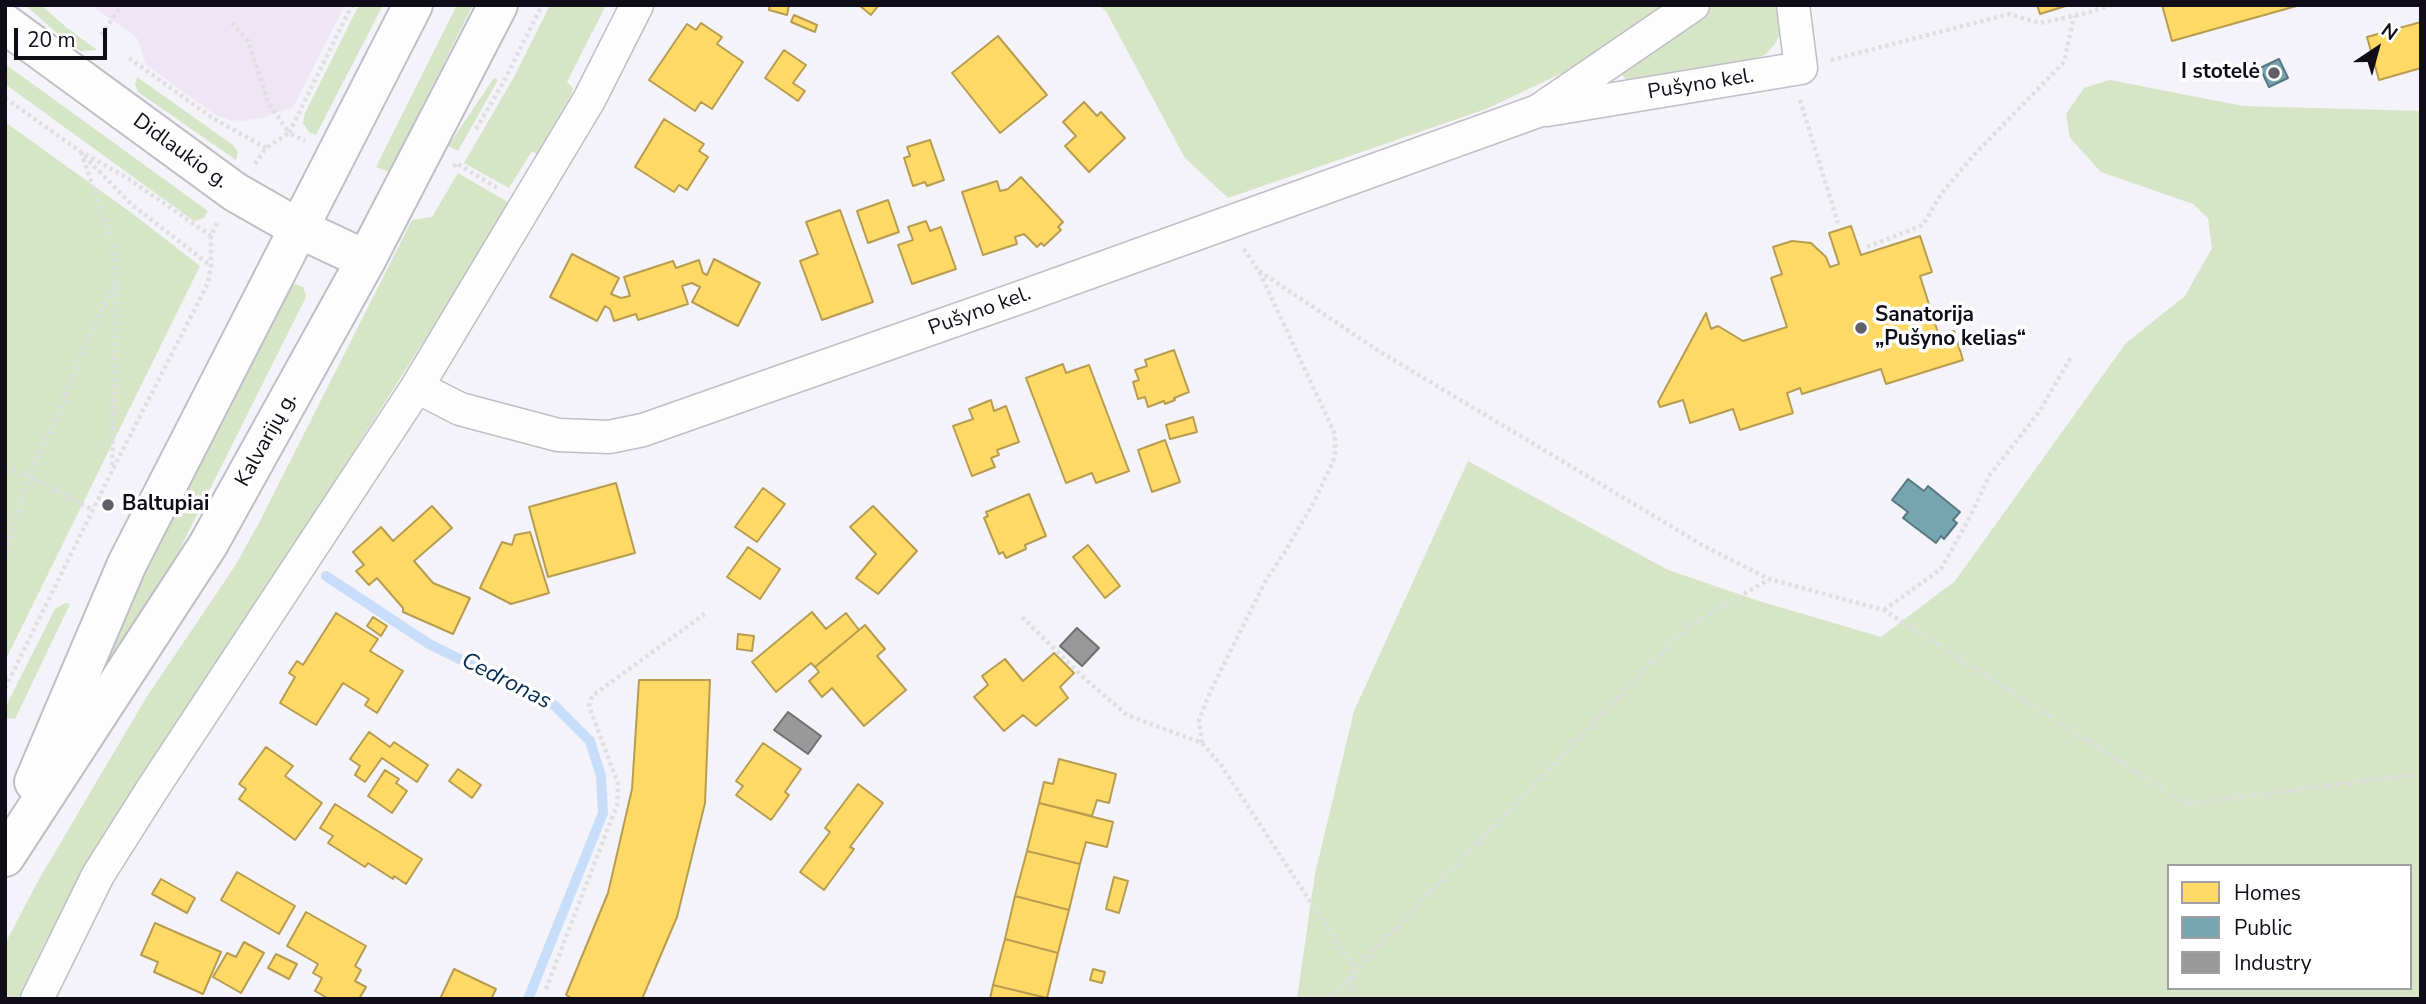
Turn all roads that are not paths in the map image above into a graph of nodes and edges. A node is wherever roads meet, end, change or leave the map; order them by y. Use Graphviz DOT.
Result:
graph roads {
  1 [pos="413,5"];
  2 [pos="498,5"];
  3 [pos="637,5"];
  4 [pos="1693,5"];
  5 [pos="1793,5"];
  6 [pos="5,24"];
  7 [pos="1538,111"];
  8 [pos="298,228"];
  9 [pos="366,260"];
  10 [pos="417,387"];
  11 [pos="5,848"];
  12 [pos="5,857"];
  13 [pos="37,999"];
  1 -- 8 [label="main road"];
  2 -- 9 [label="main road, Kalvarijų g."];
  3 -- 10 [label="street"];
  4 -- 7 [label="street, Pušyno kel."];
  5 -- 7 [label="street, Pušyno kel."];
  6 -- 8 [label="main road, Didlaukio g."];
  7 -- 10 [label="street, Pušyno kel."];
  8 -- 9 [label="main road, Didlaukio g."];
  8 -- 11 [label="main road"];
  9 -- 12 [label="main road, Kalvarijų g."];
  10 -- 13 [label="street"];
}
